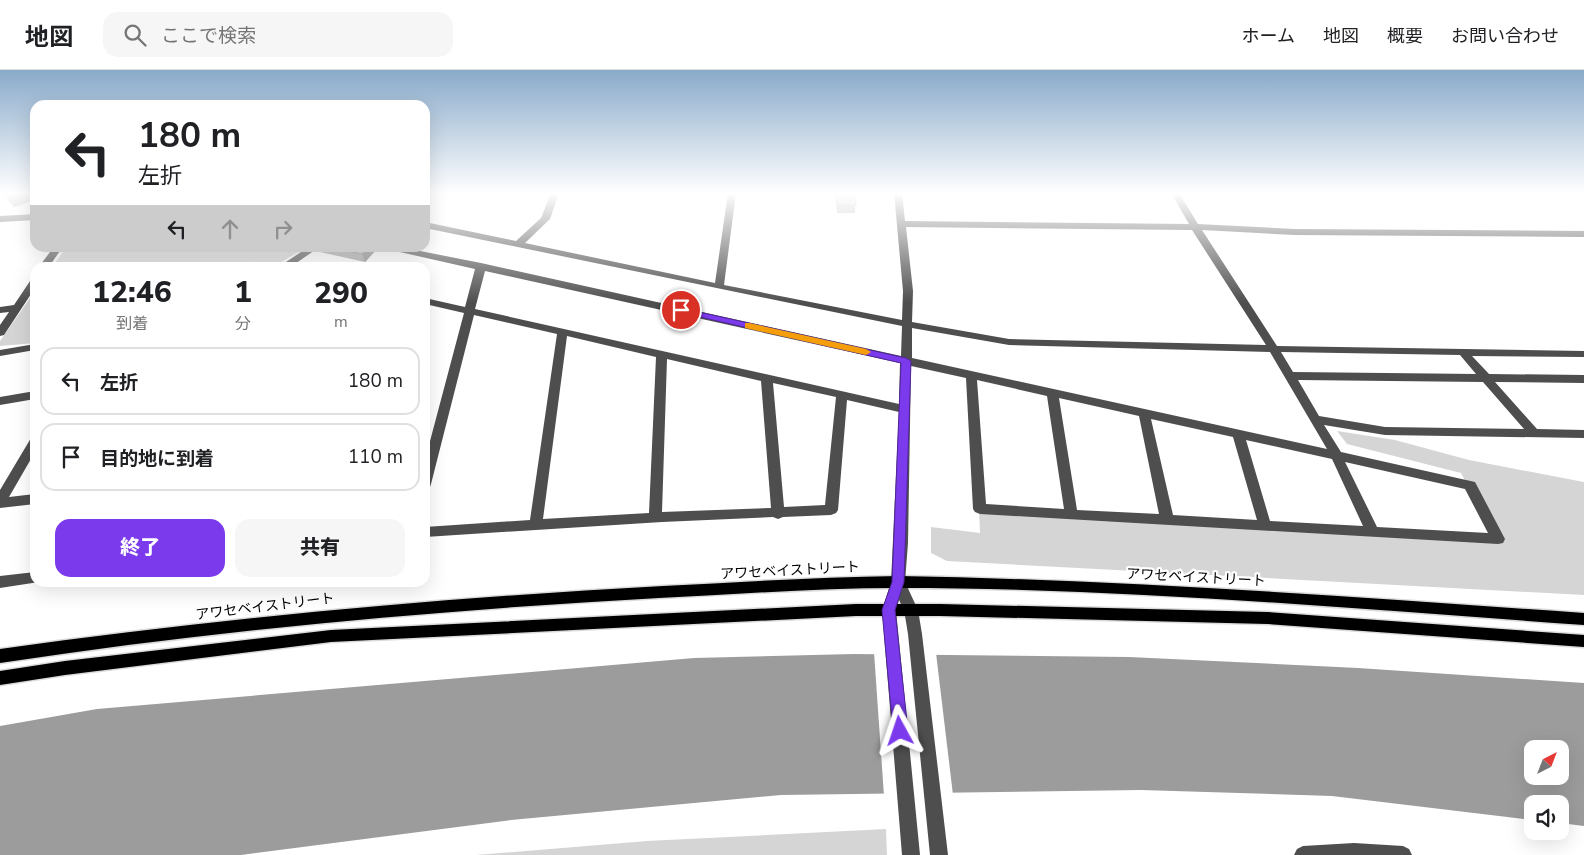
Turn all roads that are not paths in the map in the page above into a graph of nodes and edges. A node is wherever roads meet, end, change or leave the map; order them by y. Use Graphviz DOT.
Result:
graph roads {
  1 [pos="448,230"];
  2 [pos="534,230"];
  3 [pos="727,230"];
  4 [pos="903,230"];
  5 [pos="1196,230"];
  6 [pos="1236,230"];
  7 [pos="1584,234"];
  8 [pos="518,244"];
  9 [pos="307,252"];
  10 [pos="414,252"];
  11 [pos="291,262"];
  12 [pos="482,266"];
  13 [pos="719,287"];
  14 [pos="30,288"];
  15 [pos="430,302"];
  16 [pos="18,307"];
  17 [pos="0,310"];
  18 [pos="470,311"];
  19 [pos="908,323"];
  20 [pos="562,332"];
  21 [pos="0,334"];
  22 [pos="30,348"];
  23 [pos="1274,349"];
  24 [pos="1463,352"];
  25 [pos="0,353"];
  26 [pos="1584,354"];
  27 [pos="662,355"];
  28 [pos="906,361"];
  29 [pos="971,375"];
  30 [pos="1290,376"];
  31 [pos="1486,378"];
  32 [pos="767,379"];
  33 [pos="1584,379"];
  34 [pos="1052,393"];
  35 [pos="30,396"];
  36 [pos="842,396"];
  37 [pos="0,401"];
  38 [pos="904,409"];
  39 [pos="1144,413"];
  40 [pos="1315,419"];
  41 [pos="1534,433"];
  42 [pos="1238,434"];
  43 [pos="1584,434"];
  44 [pos="30,450"];
  45 [pos="1336,455"];
  46 [pos="430,465"];
  47 [pos="30,499"];
  48 [pos="0,502"];
  49 [pos="778,514"];
  50 [pos="1071,514"];
  51 [pos="655,518"];
  52 [pos="1167,519"];
  53 [pos="536,525"];
  54 [pos="1265,525"];
  55 [pos="1372,531"];
  56 [pos="430,532"];
  57 [pos="30,579"];
  58 [pos="0,582"];
  59 [pos="898,582"];
  60 [pos="889,610"];
  61 [pos="911,610"];
  62 [pos="1584,619"];
  63 [pos="1584,642"];
  64 [pos="0,656"];
  65 [pos="0,678"];
  66 [pos="911,855"];
  67 [pos="939,855"];
  68 [pos="1303,855"];
  69 [pos="1403,855"];
  1 -- 8 [label="street"];
  2 -- 8 [label="street"];
  3 -- 13 [label="street"];
  4 -- 19 [label="street"];
  5 -- 23 [label="street"];
  6 -- 7 [label="street"];
  8 -- 13 [label="street"];
  9 -- 11 [label="street"];
  10 -- 12 [label="street"];
  12 -- 18 [label="street"];
  12 -- 28 [label="street"];
  13 -- 19 [label="street"];
  14 -- 16 [label="street"];
  15 -- 18 [label="street"];
  16 -- 17 [label="street"];
  16 -- 21 [label="street"];
  18 -- 20 [label="street"];
  18 -- 46 [label="street"];
  19 -- 23 [label="street"];
  19 -- 28 [label="street"];
  20 -- 27 [label="street"];
  20 -- 53 [label="street"];
  22 -- 25 [label="street"];
  23 -- 24 [label="street"];
  23 -- 30 [label="street"];
  24 -- 26 [label="street"];
  24 -- 31 [label="street"];
  27 -- 32 [label="street"];
  27 -- 51 [label="street"];
  28 -- 29 [label="street"];
  28 -- 38 [label="street"];
  29 -- 34 [label="street"];
  29 -- 50 [label="street"];
  30 -- 31 [label="street"];
  30 -- 40 [label="street"];
  31 -- 33 [label="street"];
  31 -- 41 [label="street"];
  32 -- 36 [label="street"];
  32 -- 49 [label="street"];
  34 -- 39 [label="street"];
  34 -- 50 [label="street"];
  35 -- 37 [label="street"];
  36 -- 38 [label="street"];
  36 -- 49 [label="street"];
  38 -- 59 [label="street"];
  39 -- 42 [label="street"];
  39 -- 52 [label="street"];
  40 -- 41 [label="street"];
  40 -- 45 [label="street"];
  41 -- 43 [label="street"];
  42 -- 45 [label="street"];
  42 -- 54 [label="street"];
  44 -- 48 [label="street"];
  45 -- 55 [label="street"];
  45 -- 55 [label="street"];
  47 -- 48 [label="street"];
  49 -- 51 [label="street"];
  50 -- 52 [label="street"];
  51 -- 53 [label="street"];
  52 -- 54 [label="street"];
  53 -- 56 [label="street"];
  54 -- 55 [label="street"];
  57 -- 58 [label="street"];
  59 -- 60 [label="street"];
  59 -- 61 [label="street"];
  59 -- 62 [label="main road, アワセベイストリート"];
  59 -- 64 [label="main road, アワセベイストリート"];
  60 -- 61 [label="main road"];
  60 -- 65 [label="main road"];
  60 -- 66 [label="street"];
  61 -- 63 [label="main road"];
  61 -- 67 [label="street"];
  68 -- 69 [label="street"];
}
